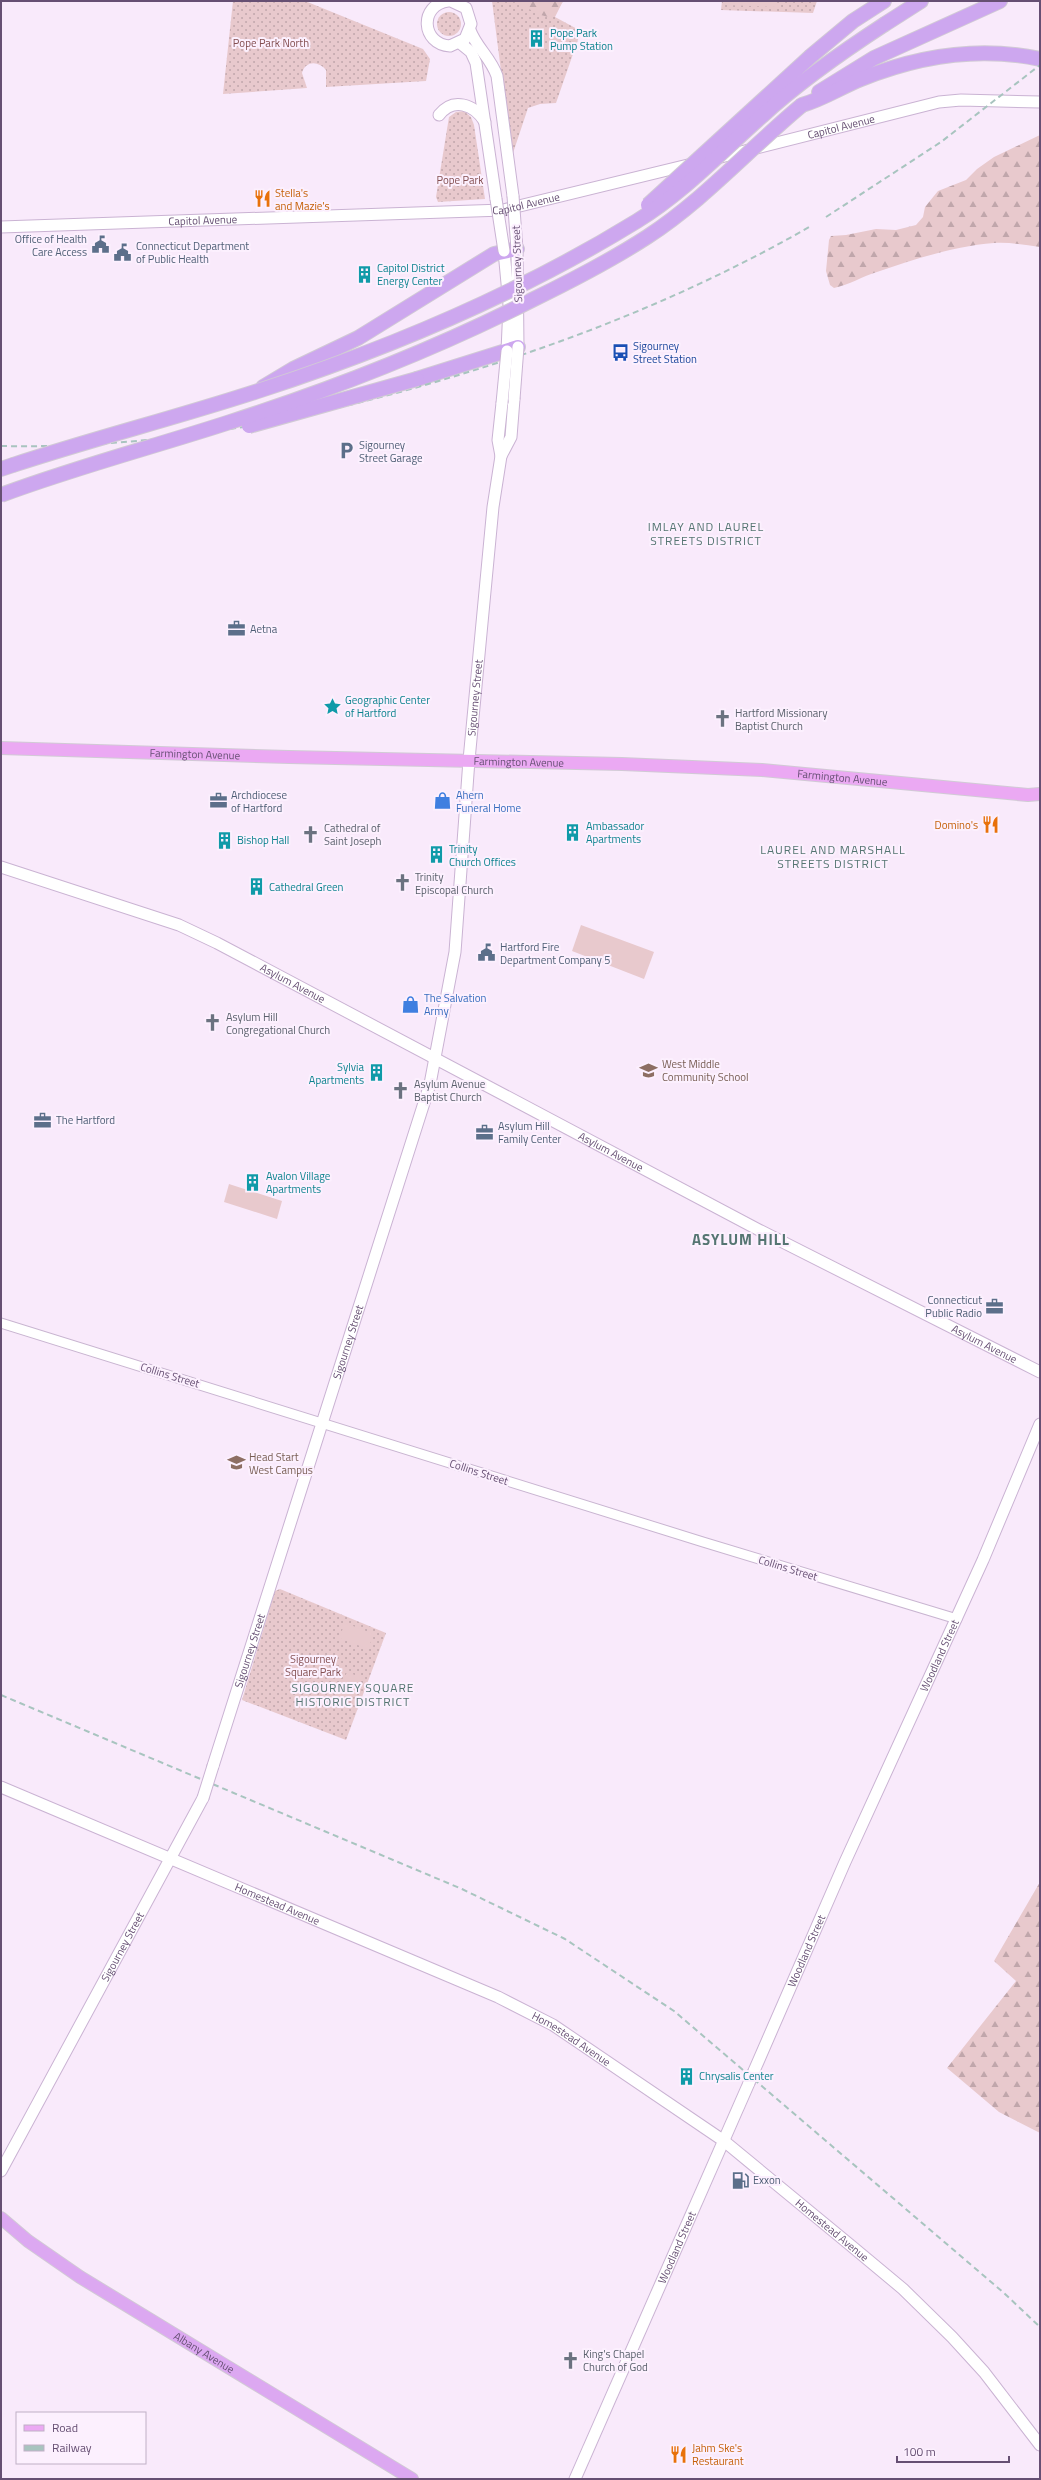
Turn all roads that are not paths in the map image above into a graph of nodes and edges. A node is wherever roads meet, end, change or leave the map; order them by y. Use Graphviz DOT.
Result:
graph roads {
  1 [pos="445,1"];
  2 [pos="884,1"];
  3 [pos="921,1"];
  4 [pos="1000,1"];
  5 [pos="464,4"];
  6 [pos="470,30"];
  7 [pos="460,43"];
  8 [pos="1040,59"];
  9 [pos="1040,102"];
  10 [pos="802,105"];
  11 [pos="439,116"];
  12 [pos="486,124"];
  13 [pos="510,176"];
  14 [pos="493,178"];
  15 [pos="629,226"];
  16 [pos="1,227"];
  17 [pos="510,250"];
  18 [pos="513,349"];
  19 [pos="260,390"];
  20 [pos="203,431"];
  21 [pos="501,456"];
  22 [pos="5,466"];
  23 [pos="1,495"];
  24 [pos="1,748"];
  25 [pos="469,760"];
  26 [pos="1038,797"];
  27 [pos="1,867"];
  28 [pos="436,1059"];
  29 [pos="1,1323"];
  30 [pos="1040,1372"];
  31 [pos="321,1422"];
  32 [pos="1040,1424"];
  33 [pos="957,1619"];
  34 [pos="1,1787"];
  35 [pos="171,1859"];
  36 [pos="724,2141"];
  37 [pos="1,2171"];
  38 [pos="1,2218"];
  39 [pos="1040,2445"];
  40 [pos="412,2479"];
  41 [pos="575,2479"];
  1 -- 5 [label="main road"];
  1 -- 7 [label="main road"];
  2 -- 15 [label="highway, bridge"];
  3 -- 15 [label="highway, bridge"];
  4 -- 10 [label="highway"];
  5 -- 6 [label="main road"];
  6 -- 7 [label="main road"];
  6 -- 13 [label="main road, Sigourney Street"];
  7 -- 12 [label="main road, Sigourney Street"];
  8 -- 10 [label="highway"];
  9 -- 16 [label="main road, Capitol Avenue"];
  10 -- 20 [label="highway, bridge"];
  11 -- 12 [label="main road"];
  12 -- 14 [label="main road, Sigourney Street"];
  13 -- 14 [label="main road"];
  13 -- 17 [label="main road, Sigourney Street, bridge"];
  14 -- 17 [label="main road, Sigourney Street, bridge"];
  15 -- 19 [label="highway, bridge"];
  17 -- 18 [label="main road, Sigourney Street, bridge"];
  17 -- 19 [label="highway, bridge"];
  18 -- 20 [label="highway, bridge"];
  18 -- 21 [label="main road, Sigourney Street, bridge"];
  18 -- 21 [label="main road, Sigourney Street, bridge"];
  19 -- 22 [label="highway, bridge"];
  20 -- 23 [label="highway, bridge"];
  21 -- 25 [label="main road, Sigourney Street"];
  24 -- 25 [label="main road, Farmington Avenue"];
  25 -- 26 [label="main road, Farmington Avenue"];
  25 -- 28 [label="main road, Sigourney Street"];
  27 -- 28 [label="main road, Asylum Avenue"];
  28 -- 30 [label="main road, Asylum Avenue"];
  28 -- 31 [label="main road, Sigourney Street"];
  29 -- 31 [label="street, Collins Street"];
  31 -- 33 [label="street, Collins Street"];
  31 -- 35 [label="main road, Sigourney Street, bridge"];
  32 -- 33 [label="main road, Woodland Street"];
  33 -- 36 [label="main road, Woodland Street, bridge"];
  34 -- 35 [label="main road, Homestead Avenue"];
  35 -- 36 [label="main road, Homestead Avenue"];
  35 -- 37 [label="main road, Sigourney Street"];
  36 -- 39 [label="main road, Homestead Avenue"];
  36 -- 41 [label="main road, Woodland Street"];
  38 -- 40 [label="highway, Albany Avenue"];
}
